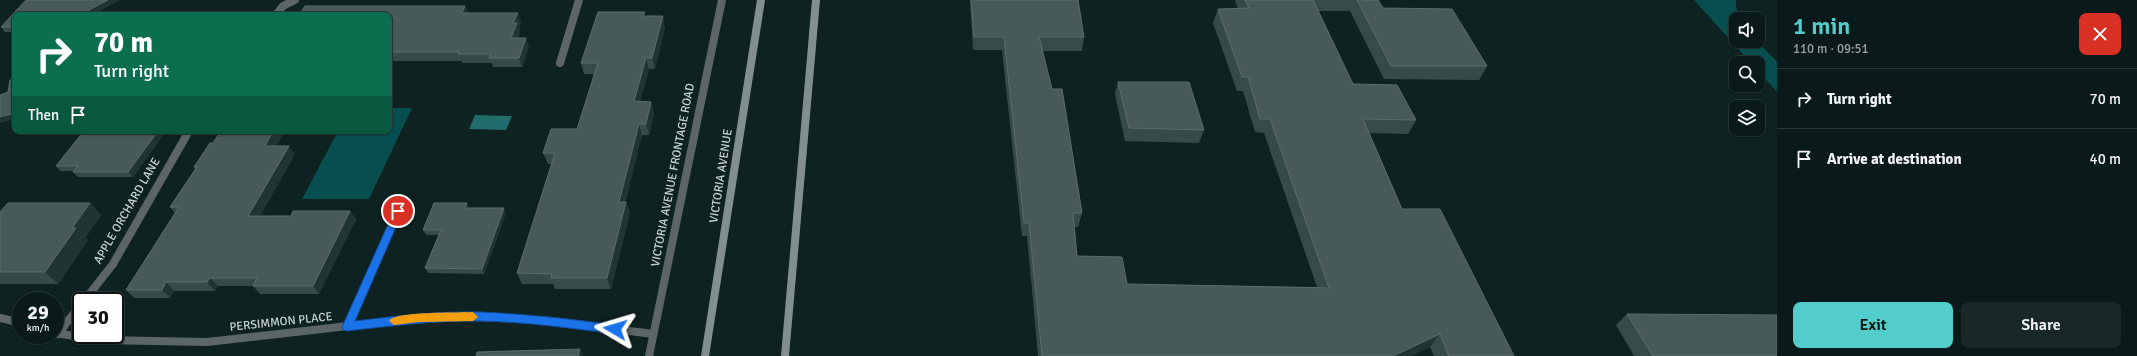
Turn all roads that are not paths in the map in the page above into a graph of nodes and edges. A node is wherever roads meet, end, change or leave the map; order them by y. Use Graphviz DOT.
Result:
graph roads {
  1 [pos="295,0"];
  2 [pos="579,0"];
  3 [pos="722,0"];
  4 [pos="761,0"];
  5 [pos="816,0"];
  6 [pos="278,12"];
  7 [pos="560,63"];
  8 [pos="187,134"];
  9 [pos="398,211"];
  10 [pos="91,292"];
  11 [pos="72,315"];
  12 [pos="0,318"];
  13 [pos="12,321"];
  14 [pos="64,324"];
  15 [pos="347,327"];
  16 [pos="653,334"];
  17 [pos="64,335"];
  18 [pos="649,356"];
  19 [pos="705,356"];
  20 [pos="785,356"];
  1 -- 6 [label="street"];
  2 -- 7 [label="street"];
  3 -- 16 [label="street, VICTORIA AVENUE FRONTAGE ROAD"];
  4 -- 19 [label="main road, VICTORIA AVENUE"];
  5 -- 20 [label="main road"];
  8 -- 10 [label="street, APPLE ORCHARD LANE"];
  9 -- 15 [label="street"];
  11 -- 14 [label="street"];
  12 -- 13 [label="street"];
  15 -- 16 [label="street, PERSIMMON PLACE"];
  15 -- 17 [label="street, PERSIMMON PLACE"];
  16 -- 18 [label="street, VICTORIA AVENUE FRONTAGE ROAD"];
}
